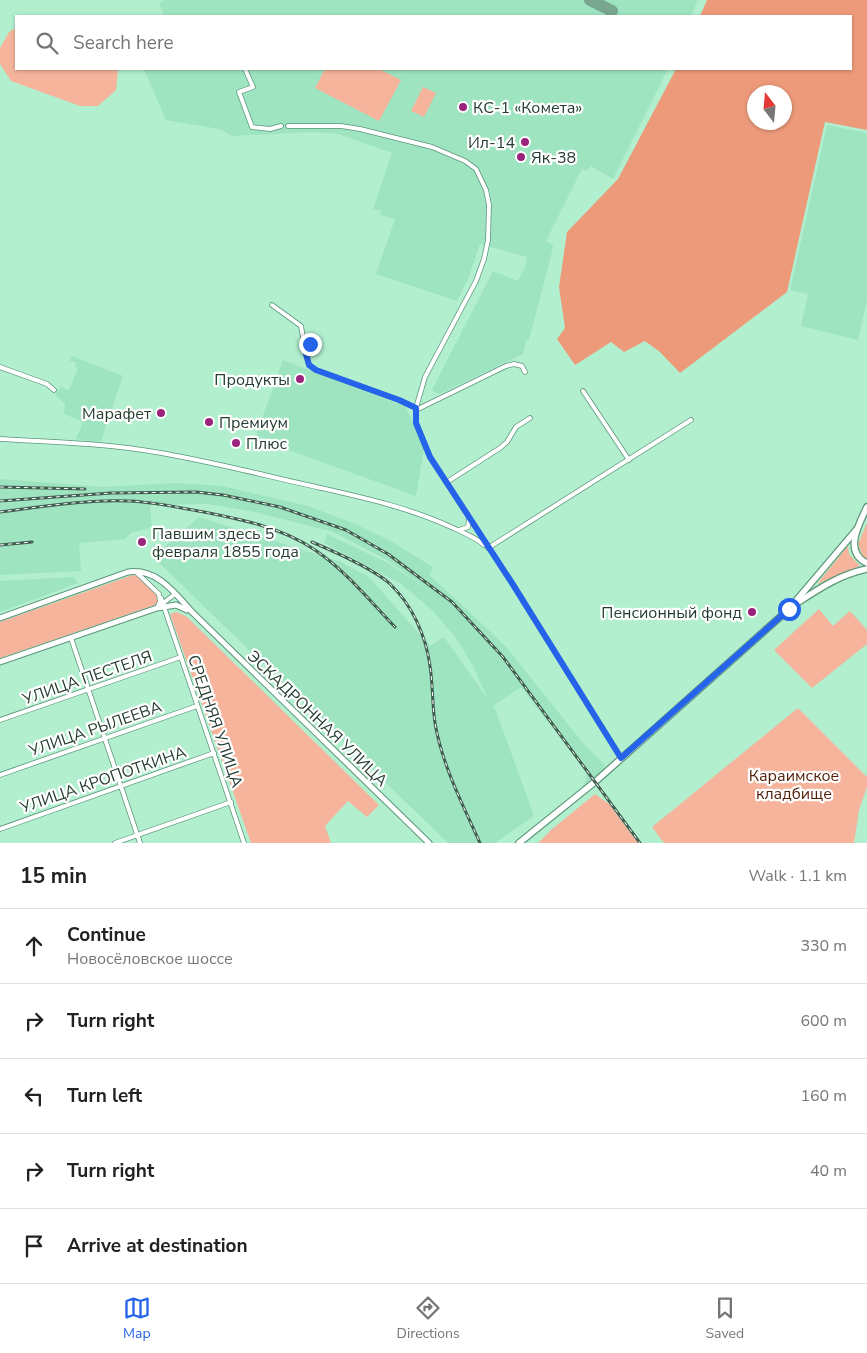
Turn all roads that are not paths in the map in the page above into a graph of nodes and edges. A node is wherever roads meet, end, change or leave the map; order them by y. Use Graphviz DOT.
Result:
graph roads {
  1 [pos="245,70"];
  2 [pos="281,126"];
  3 [pos="288,126"];
  4 [pos="272,305"];
  5 [pos="0,367"];
  6 [pos="525,372"];
  7 [pos="54,390"];
  8 [pos="583,391"];
  9 [pos="416,409"];
  10 [pos="530,418"];
  11 [pos="691,420"];
  12 [pos="0,440"];
  13 [pos="629,460"];
  14 [pos="447,482"];
  15 [pos="867,507"];
  16 [pos="468,515"];
  17 [pos="857,529"];
  18 [pos="457,530"];
  19 [pos="488,548"];
  20 [pos="867,563"];
  21 [pos="867,569"];
  22 [pos="135,571"];
  23 [pos="175,594"];
  24 [pos="161,598"];
  25 [pos="164,605"];
  26 [pos="791,607"];
  27 [pos="157,608"];
  28 [pos="192,612"];
  29 [pos="0,618"];
  30 [pos="71,638"];
  31 [pos="182,657"];
  32 [pos="0,662"];
  33 [pos="88,690"];
  34 [pos="197,706"];
  35 [pos="0,720"];
  36 [pos="105,738"];
  37 [pos="214,753"];
  38 [pos="621,758"];
  39 [pos="0,775"];
  40 [pos="122,786"];
  41 [pos="230,802"];
  42 [pos="0,828"];
  43 [pos="138,835"];
  44 [pos="115,843"];
  45 [pos="140,843"];
  46 [pos="244,843"];
  47 [pos="429,843"];
  48 [pos="519,843"];
  1 -- 2 [label="street"];
  3 -- 9 [label="street"];
  4 -- 9 [label="street"];
  5 -- 7 [label="street"];
  6 -- 9 [label="street"];
  8 -- 13 [label="street"];
  9 -- 14 [label="street"];
  10 -- 14 [label="street"];
  11 -- 13 [label="street"];
  12 -- 18 [label="street"];
  13 -- 19 [label="street"];
  14 -- 16 [label="street"];
  15 -- 17 [label="main road"];
  16 -- 18 [label="street"];
  16 -- 19 [label="street"];
  17 -- 20 [label="main road"];
  17 -- 26 [label="main road"];
  18 -- 19 [label="street"];
  19 -- 38 [label="street"];
  21 -- 26 [label="main road"];
  22 -- 23 [label="main road, ЭСКАДРОННАЯ УЛИЦА"];
  22 -- 24 [label="street, СРЕДНЯЯ УЛИЦА"];
  22 -- 29 [label="main road"];
  23 -- 25 [label="street"];
  23 -- 28 [label="main road, ЭСКАДРОННАЯ УЛИЦА"];
  24 -- 25 [label="street, СРЕДНЯЯ УЛИЦА"];
  24 -- 27 [label="street"];
  25 -- 27 [label="main road"];
  25 -- 28 [label="main road"];
  25 -- 31 [label="street, СРЕДНЯЯ УЛИЦА"];
  26 -- 38 [label="main road"];
  27 -- 30 [label="main road"];
  28 -- 47 [label="main road, ЭСКАДРОННАЯ УЛИЦА"];
  30 -- 32 [label="main road"];
  30 -- 33 [label="street"];
  31 -- 33 [label="street, УЛИЦА ПЕСТЕЛЯ"];
  31 -- 34 [label="street, СРЕДНЯЯ УЛИЦА"];
  33 -- 35 [label="street, УЛИЦА ПЕСТЕЛЯ"];
  33 -- 36 [label="street"];
  34 -- 36 [label="street, УЛИЦА РЫЛЕЕВА"];
  34 -- 37 [label="street, СРЕДНЯЯ УЛИЦА"];
  36 -- 39 [label="street, УЛИЦА РЫЛЕЕВА"];
  36 -- 40 [label="street"];
  37 -- 40 [label="street, УЛИЦА КРОПОТКИНА"];
  37 -- 41 [label="street, СРЕДНЯЯ УЛИЦА"];
  38 -- 48 [label="main road"];
  40 -- 42 [label="street, УЛИЦА КРОПОТКИНА"];
  40 -- 43 [label="street"];
  41 -- 43 [label="street"];
  41 -- 46 [label="street, СРЕДНЯЯ УЛИЦА"];
  43 -- 44 [label="street"];
  43 -- 45 [label="street"];
}
